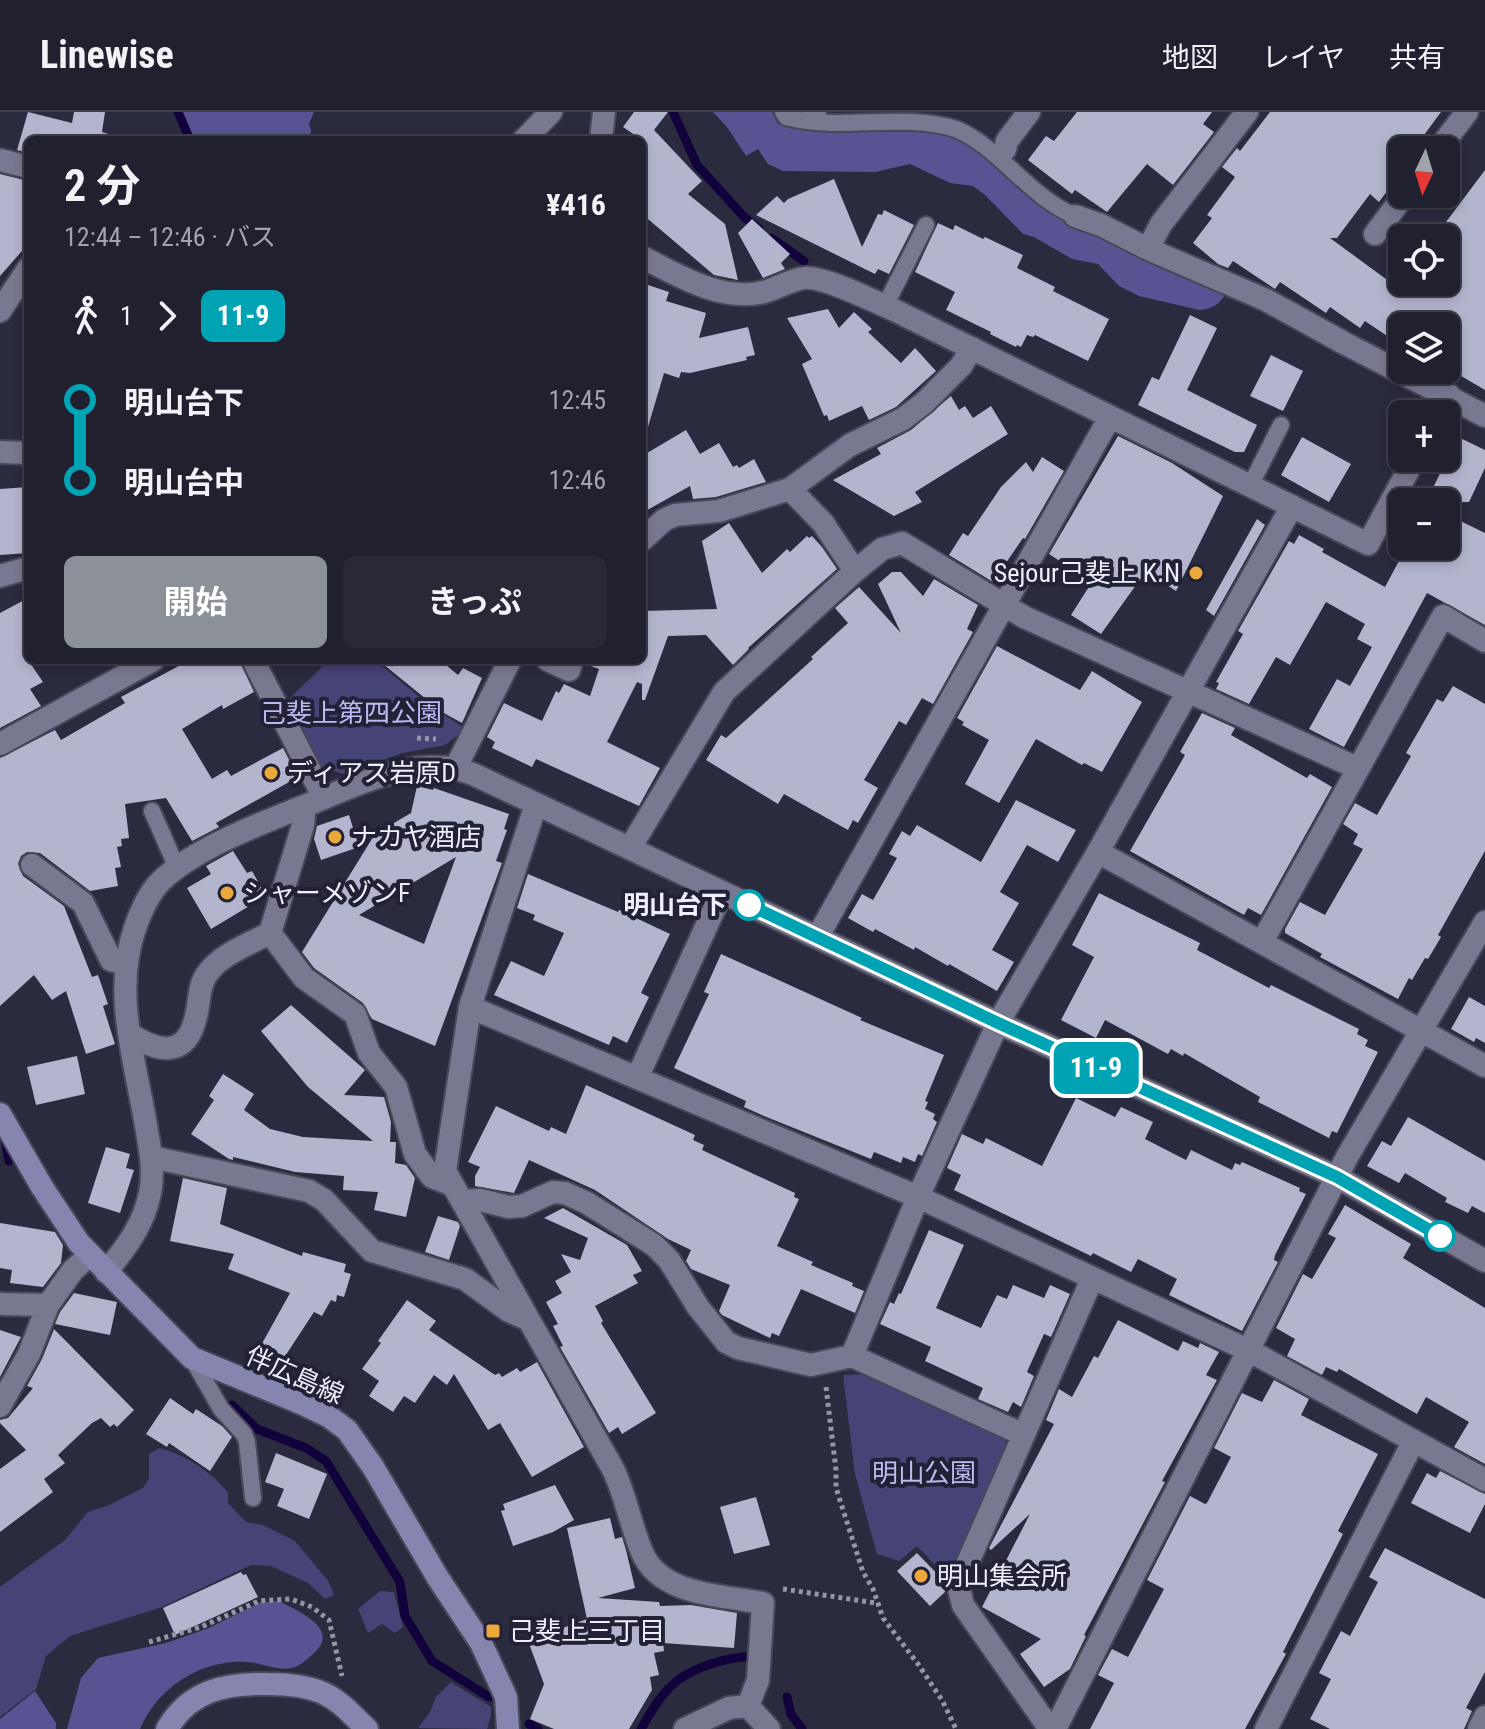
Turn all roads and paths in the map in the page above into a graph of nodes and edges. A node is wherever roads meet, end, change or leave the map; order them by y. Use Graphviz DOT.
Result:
graph roads {
  1 [pos="551,112"];
  2 [pos="604,112"];
  3 [pos="783,112"];
  4 [pos="1029,112"];
  5 [pos="1247,112"];
  6 [pos="1467,112"];
  7 [pos="1475,112"];
  8 [pos="1485,119"];
  9 [pos="528,136"];
  10 [pos="601,136"];
  11 [pos="1449,136"];
  12 [pos="1005,149"];
  13 [pos="0,160"];
  14 [pos="24,166"];
  15 [pos="1394,208"];
  16 [pos="1075,216"];
  17 [pos="926,225"];
  18 [pos="1375,234"];
  19 [pos="1148,249"];
  20 [pos="646,259"];
  21 [pos="24,275"];
  22 [pos="885,306"];
  23 [pos="0,311"];
  24 [pos="972,348"];
  25 [pos="1436,400"];
  26 [pos="1460,409"];
  27 [pos="1485,416"];
  28 [pos="1110,417"];
  29 [pos="1281,425"];
  30 [pos="0,452"];
  31 [pos="24,453"];
  32 [pos="1407,472"];
  33 [pos="1250,486"];
  34 [pos="790,489"];
  35 [pos="1292,506"];
  36 [pos="646,536"];
  37 [pos="24,569"];
  38 [pos="855,571"];
  39 [pos="0,576"];
  40 [pos="1003,604"];
  41 [pos="1485,641"];
  42 [pos="138,664"];
  43 [pos="255,664"];
  44 [pos="508,664"];
  45 [pos="556,664"];
  46 [pos="571,664"];
  47 [pos="1185,692"];
  48 [pos="447,735"];
  49 [pos="417,738"];
  50 [pos="0,744"];
  51 [pos="456,767"];
  52 [pos="1357,768"];
  53 [pos="324,798"];
  54 [pos="536,804"];
  55 [pos="300,808"];
  56 [pos="152,811"];
  57 [pos="630,848"];
  58 [pos="1098,852"];
  59 [pos="32,865"];
  60 [pos="177,868"];
  61 [pos="722,892"];
  62 [pos="1485,922"];
  63 [pos="270,933"];
  64 [pos="818,936"];
  65 [pos="1262,942"];
  66 [pos="126,964"];
  67 [pos="470,1007"];
  68 [pos="998,1023"];
  69 [pos="1421,1031"];
  70 [pos="130,1034"];
  71 [pos="1485,1066"];
  72 [pos="637,1078"];
  73 [pos="0,1114"];
  74 [pos="151,1157"];
  75 [pos="1337,1177"];
  76 [pos="457,1193"];
  77 [pos="918,1197"];
  78 [pos="90,1255"];
  79 [pos="1485,1261"];
  80 [pos="106,1272"];
  81 [pos="1092,1279"];
  82 [pos="0,1304"];
  83 [pos="48,1305"];
  84 [pos="528,1320"];
  85 [pos="1248,1350"];
  86 [pos="852,1356"];
  87 [pos="192,1358"];
  88 [pos="826,1362"];
  89 [pos="0,1406"];
  90 [pos="1024,1435"];
  91 [pos="1413,1442"];
  92 [pos="1485,1480"];
  93 [pos="253,1498"];
  94 [pos="772,1588"];
  95 [pos="876,1603"];
  96 [pos="149,1642"];
  97 [pos="333,1698"];
  98 [pos="748,1706"];
  99 [pos="1485,1717"];
  100 [pos="167,1729"];
  101 [pos="367,1729"];
  102 [pos="508,1729"];
  103 [pos="685,1729"];
  104 [pos="769,1729"];
  105 [pos="956,1729"];
  106 [pos="1053,1729"];
  107 [pos="1266,1729"];
  108 [pos="1479,1729"];
  1 -- 9 [label="street"];
  2 -- 10 [label="street"];
  3 -- 16 [label="lane"];
  4 -- 12 [label="street"];
  5 -- 19 [label="street"];
  6 -- 11 [label="street"];
  7 -- 8 [label="street"];
  13 -- 14 [label="street"];
  15 -- 18 [label="street"];
  16 -- 19 [label="street"];
  17 -- 22 [label="lane"];
  19 -- 25 [label="street"];
  20 -- 22 [label="street"];
  21 -- 23 [label="street"];
  22 -- 24 [label="street"];
  24 -- 28 [label="street"];
  24 -- 34 [label="street"];
  26 -- 27 [label="street"];
  28 -- 33 [label="street"];
  28 -- 40 [label="street"];
  29 -- 33 [label="lane"];
  30 -- 31 [label="street"];
  32 -- 35 [label="street"];
  33 -- 35 [label="street"];
  34 -- 36 [label="street"];
  34 -- 38 [label="street"];
  35 -- 47 [label="street"];
  37 -- 39 [label="street"];
  38 -- 40 [label="street"];
  38 -- 57 [label="street"];
  40 -- 47 [label="street"];
  40 -- 64 [label="street"];
  41 -- 52 [label="street"];
  42 -- 50 [label="street"];
  43 -- 53 [label="street"];
  44 -- 51 [label="street"];
  45 -- 46 [label="street"];
  47 -- 52 [label="street"];
  47 -- 58 [label="street"];
  48 -- 49 [label="path"];
  51 -- 53 [label="street"];
  51 -- 54 [label="street"];
  52 -- 65 [label="street"];
  53 -- 55 [label="street"];
  54 -- 57 [label="street"];
  54 -- 67 [label="street"];
  55 -- 60 [label="street"];
  55 -- 63 [label="street"];
  56 -- 60 [label="lane"];
  57 -- 61 [label="street"];
  58 -- 65 [label="street"];
  58 -- 68 [label="street"];
  59 -- 66 [label="street"];
  60 -- 66 [label="street"];
  61 -- 64 [label="street"];
  61 -- 72 [label="street"];
  62 -- 69 [label="street"];
  63 -- 70 [label="street"];
  63 -- 76 [label="street"];
  64 -- 68 [label="street"];
  65 -- 69 [label="street"];
  66 -- 70 [label="street"];
  67 -- 72 [label="street"];
  67 -- 76 [label="street"];
  68 -- 75 [label="street"];
  68 -- 77 [label="street"];
  69 -- 71 [label="street"];
  69 -- 75 [label="street"];
  70 -- 74 [label="street"];
  72 -- 77 [label="street"];
  73 -- 78 [label="main road, 伴広島線"];
  74 -- 80 [label="street"];
  74 -- 84 [label="street"];
  75 -- 79 [label="street"];
  75 -- 85 [label="street"];
  76 -- 84 [label="street"];
  76 -- 88 [label="street"];
  77 -- 81 [label="street"];
  77 -- 86 [label="street"];
  78 -- 80 [label="main road, 伴広島線"];
  78 -- 83 [label="street"];
  80 -- 87 [label="main road, 伴広島線"];
  81 -- 85 [label="street"];
  81 -- 90 [label="street"];
  82 -- 83 [label="street"];
  83 -- 89 [label="street"];
  84 -- 98 [label="street"];
  85 -- 91 [label="street"];
  85 -- 106 [label="street"];
  86 -- 88 [label="street"];
  86 -- 90 [label="street"];
  87 -- 93 [label="lane"];
  87 -- 102 [label="main road, 伴広島線"];
  88 -- 95 [label="path"];
  90 -- 106 [label="street"];
  91 -- 92 [label="street"];
  91 -- 107 [label="street"];
  94 -- 95 [label="path"];
  95 -- 105 [label="path"];
  96 -- 97 [label="path"];
  97 -- 100 [label="main road"];
  97 -- 101 [label="main road"];
  98 -- 103 [label="street"];
  98 -- 104 [label="street"];
  99 -- 108 [label="street"];
}
